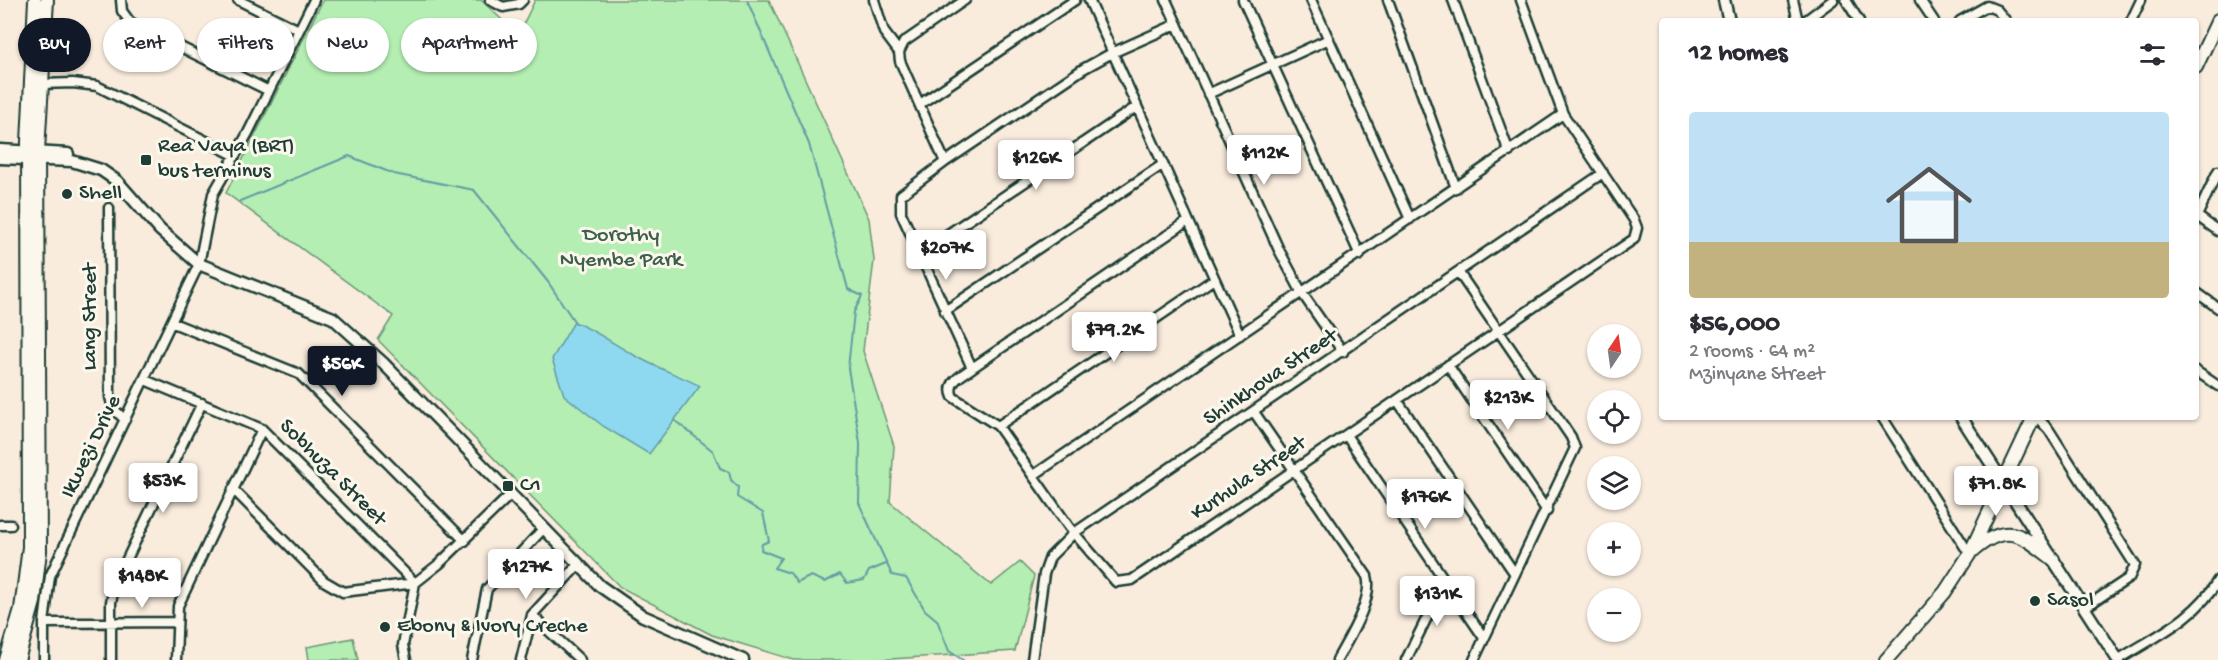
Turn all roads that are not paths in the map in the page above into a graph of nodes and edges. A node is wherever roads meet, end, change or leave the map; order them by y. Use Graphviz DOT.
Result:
graph roads {
  1 [pos="35,0"];
  2 [pos="47,0"];
  3 [pos="121,0"];
  4 [pos="238,0"];
  5 [pos="314,0"];
  6 [pos="490,0"];
  7 [pos="523,0"];
  8 [pos="874,0"];
  9 [pos="964,0"];
  10 [pos="1075,0"];
  11 [pos="1089,0"];
  12 [pos="1166,0"];
  13 [pos="1243,0"];
  14 [pos="1311,0"];
  15 [pos="1388,0"];
  16 [pos="1453,0"];
  17 [pos="1521,0"];
  18 [pos="1724,0"];
  19 [pos="1793,0"];
  20 [pos="1833,0"];
  21 [pos="1846,0"];
  22 [pos="1920,0"];
  23 [pos="2141,0"];
  24 [pos="2218,10"];
  25 [pos="1728,18"];
  26 [pos="1797,18"];
  27 [pos="1809,18"];
  28 [pos="1858,18"];
  29 [pos="1932,18"];
  30 [pos="1965,18"];
  31 [pos="2004,18"];
  32 [pos="2132,18"];
  33 [pos="2218,20"];
  34 [pos="1177,24"];
  35 [pos="299,30"];
  36 [pos="1329,39"];
  37 [pos="2199,51"];
  38 [pos="899,52"];
  39 [pos="1112,53"];
  40 [pos="2199,61"];
  41 [pos="1272,66"];
  42 [pos="41,84"];
  43 [pos="269,91"];
  44 [pos="1208,94"];
  45 [pos="920,104"];
  46 [pos="1136,107"];
  47 [pos="1563,114"];
  48 [pos="0,150"];
  49 [pos="1509,152"];
  50 [pos="33,155"];
  51 [pos="234,155"];
  52 [pos="0,158"];
  53 [pos="945,162"];
  54 [pos="1162,165"];
  55 [pos="2218,171"];
  56 [pos="1603,174"];
  57 [pos="1456,188"];
  58 [pos="109,208"];
  59 [pos="2199,211"];
  60 [pos="1410,219"];
  61 [pos="2199,219"];
  62 [pos="1188,221"];
  63 [pos="2218,231"];
  64 [pos="920,253"];
  65 [pos="1360,255"];
  66 [pos="200,260"];
  67 [pos="1459,273"];
  68 [pos="1214,279"];
  69 [pos="1302,293"];
  70 [pos="2199,294"];
  71 [pos="2218,308"];
  72 [pos="945,311"];
  73 [pos="173,323"];
  74 [pos="1498,331"];
  75 [pos="1240,335"];
  76 [pos="1343,352"];
  77 [pos="1448,365"];
  78 [pos="972,368"];
  79 [pos="2199,372"];
  80 [pos="145,380"];
  81 [pos="2218,386"];
  82 [pos="1397,400"];
  83 [pos="202,403"];
  84 [pos="1254,412"];
  85 [pos="125,420"];
  86 [pos="1884,420"];
  87 [pos="1963,420"];
  88 [pos="2025,420"];
  89 [pos="2034,420"];
  90 [pos="2039,420"];
  91 [pos="998,426"];
  92 [pos="262,429"];
  93 [pos="1346,435"];
  94 [pos="1294,470"];
  95 [pos="1034,475"];
  96 [pos="2001,478"];
  97 [pos="233,489"];
  98 [pos="510,495"];
  99 [pos="1547,511"];
  100 [pos="0,525"];
  101 [pos="11,525"];
  102 [pos="543,529"];
  103 [pos="1074,533"];
  104 [pos="465,541"];
  105 [pos="1967,551"];
  106 [pos="2053,559"];
  107 [pos="578,565"];
  108 [pos="1515,574"];
  109 [pos="2218,580"];
  110 [pos="1444,582"];
  111 [pos="415,583"];
  112 [pos="2084,608"];
  113 [pos="532,615"];
  114 [pos="175,622"];
  115 [pos="44,623"];
  116 [pos="111,623"];
  117 [pos="1484,638"];
  118 [pos="738,659"];
  119 [pos="6,660"];
  120 [pos="18,660"];
  121 [pos="44,660"];
  122 [pos="111,660"];
  123 [pos="176,660"];
  124 [pos="406,660"];
  125 [pos="472,660"];
  126 [pos="521,660"];
  127 [pos="580,660"];
  128 [pos="751,660"];
  129 [pos="1032,660"];
  130 [pos="1337,660"];
  131 [pos="1406,660"];
  132 [pos="1474,660"];
  133 [pos="1886,660"];
  134 [pos="2118,660"];
  1 -- 50 [label="main road"];
  2 -- 42 [label="main road"];
  3 -- 43 [label="street"];
  4 -- 35 [label="street"];
  5 -- 35 [label="street, Ikwezi Drive"];
  6 -- 7 [label="street"];
  8 -- 38 [label="street"];
  9 -- 38 [label="street"];
  10 -- 45 [label="street"];
  11 -- 39 [label="street"];
  12 -- 34 [label="street"];
  13 -- 41 [label="street"];
  14 -- 36 [label="street"];
  15 -- 57 [label="street"];
  16 -- 49 [label="street"];
  17 -- 47 [label="street, Kurhula Street"];
  18 -- 25 [label="street"];
  19 -- 26 [label="street"];
  20 -- 27 [label="street"];
  21 -- 28 [label="street"];
  22 -- 29 [label="street"];
  23 -- 32 [label="street"];
  24 -- 37 [label="main road"];
  30 -- 31 [label="street"];
  33 -- 40 [label="main road"];
  34 -- 39 [label="street"];
  34 -- 44 [label="street"];
  35 -- 43 [label="street, Ikwezi Drive"];
  36 -- 41 [label="street"];
  36 -- 60 [label="street"];
  38 -- 45 [label="street"];
  39 -- 46 [label="street"];
  39 -- 53 [label="street"];
  41 -- 44 [label="street"];
  41 -- 65 [label="street"];
  42 -- 50 [label="main road"];
  42 -- 51 [label="street"];
  43 -- 51 [label="street, Ikwezi Drive"];
  44 -- 69 [label="street"];
  45 -- 53 [label="street"];
  46 -- 54 [label="street"];
  46 -- 64 [label="street"];
  47 -- 49 [label="street"];
  47 -- 56 [label="street, Kurhula Street"];
  48 -- 50 [label="street"];
  49 -- 57 [label="street"];
  50 -- 52 [label="street"];
  50 -- 66 [label="street"];
  50 -- 119 [label="main road"];
  50 -- 120 [label="main road"];
  51 -- 66 [label="street, Ikwezi Drive"];
  53 -- 64 [label="street"];
  54 -- 62 [label="street"];
  54 -- 72 [label="street"];
  55 -- 59 [label="street"];
  56 -- 67 [label="street, Shinkhova Street"];
  56 -- 74 [label="street, Kurhula Street"];
  57 -- 60 [label="street"];
  58 -- 85 [label="street, Lang Street"];
  60 -- 65 [label="street"];
  61 -- 63 [label="street"];
  62 -- 68 [label="street"];
  62 -- 78 [label="street, Kurhula Street"];
  64 -- 72 [label="street"];
  65 -- 69 [label="street"];
  66 -- 73 [label="street, Ikwezi Drive"];
  66 -- 98 [label="street"];
  67 -- 74 [label="street"];
  67 -- 76 [label="street, Shinkhova Street"];
  68 -- 75 [label="street"];
  68 -- 91 [label="street"];
  69 -- 75 [label="street"];
  69 -- 76 [label="street"];
  70 -- 71 [label="street"];
  72 -- 78 [label="street"];
  73 -- 80 [label="street, Ikwezi Drive"];
  73 -- 104 [label="street"];
  74 -- 77 [label="street, Kurhula Street"];
  74 -- 99 [label="street"];
  75 -- 95 [label="street"];
  76 -- 84 [label="street, Shinkhova Street"];
  77 -- 82 [label="street, Kurhula Street"];
  77 -- 99 [label="street"];
  78 -- 91 [label="street, Kurhula Street"];
  79 -- 81 [label="street"];
  80 -- 83 [label="street, Sobhuza Street"];
  80 -- 85 [label="street, Ikwezi Drive"];
  82 -- 93 [label="street, Kurhula Street"];
  82 -- 108 [label="street"];
  83 -- 92 [label="street, Sobhuza Street"];
  83 -- 116 [label="street"];
  84 -- 94 [label="street"];
  84 -- 103 [label="street, Shinkhova Street"];
  85 -- 115 [label="street, Ikwezi Drive"];
  86 -- 105 [label="street"];
  87 -- 96 [label="street"];
  88 -- 96 [label="main road"];
  89 -- 96 [label="main road"];
  90 -- 112 [label="street"];
  91 -- 95 [label="street, Kurhula Street"];
  92 -- 97 [label="street"];
  92 -- 111 [label="street, Sobhuza Street"];
  93 -- 94 [label="street, Kurhula Street"];
  93 -- 110 [label="street"];
  94 -- 103 [label="street, Kurhula Street"];
  94 -- 130 [label="street"];
  95 -- 103 [label="street, Kurhula Street"];
  96 -- 105 [label="main road"];
  96 -- 106 [label="street"];
  97 -- 111 [label="street"];
  97 -- 114 [label="street"];
  98 -- 102 [label="street"];
  98 -- 104 [label="street"];
  99 -- 108 [label="street"];
  100 -- 101 [label="street"];
  102 -- 107 [label="street"];
  102 -- 125 [label="street"];
  103 -- 129 [label="street, Shinkhova Street"];
  104 -- 111 [label="street"];
  105 -- 106 [label="main road"];
  105 -- 133 [label="main road"];
  106 -- 112 [label="street"];
  107 -- 113 [label="street"];
  107 -- 118 [label="street"];
  108 -- 117 [label="street"];
  109 -- 134 [label="street"];
  110 -- 117 [label="street"];
  110 -- 131 [label="street"];
  111 -- 124 [label="street"];
  112 -- 134 [label="street"];
  113 -- 126 [label="street"];
  113 -- 127 [label="street"];
  114 -- 116 [label="street"];
  114 -- 123 [label="street"];
  115 -- 116 [label="street"];
  115 -- 121 [label="street, Ikwezi Drive"];
  116 -- 122 [label="street"];
  117 -- 132 [label="street"];
  118 -- 128 [label="street"];
}
